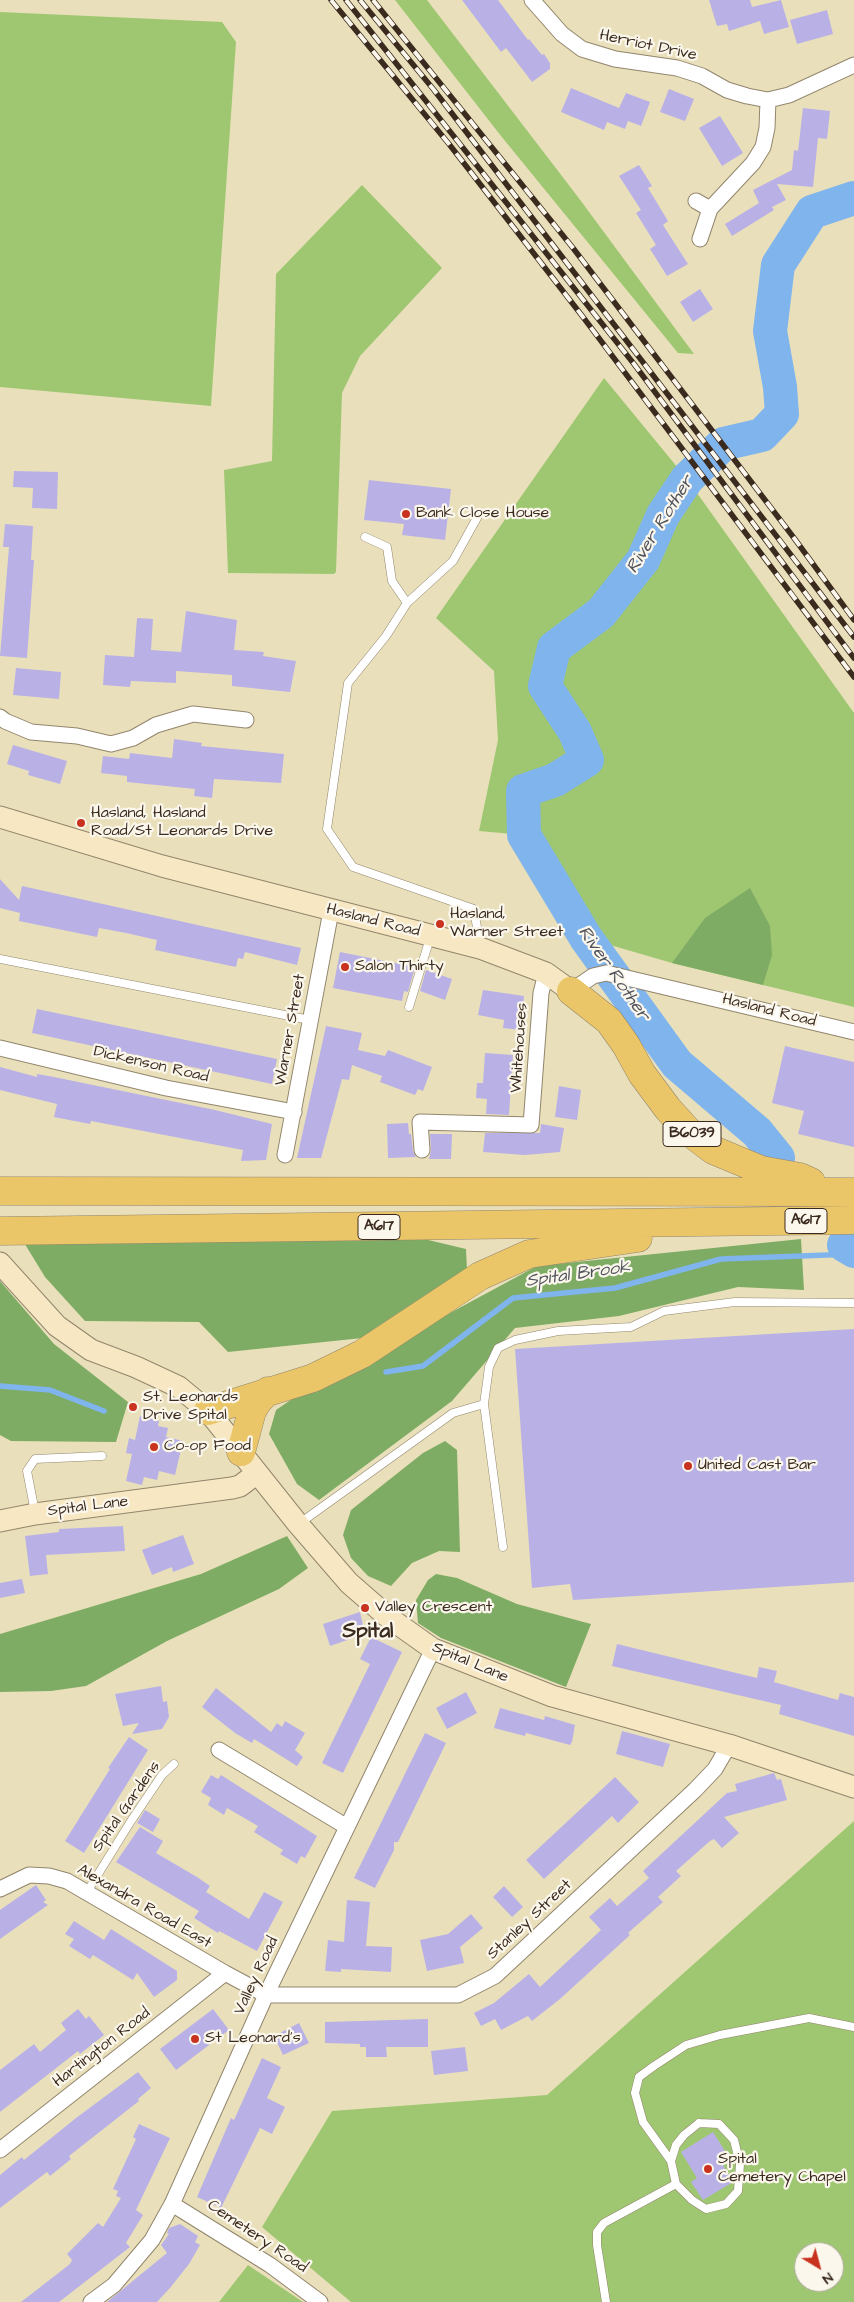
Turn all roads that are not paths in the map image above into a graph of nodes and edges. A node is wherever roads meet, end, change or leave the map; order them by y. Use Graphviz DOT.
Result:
graph roads {
  1 [pos="532,0"];
  2 [pos="854,65"];
  3 [pos="768,100"];
  4 [pos="696,201"];
  5 [pos="710,209"];
  6 [pos="700,239"];
  7 [pos="478,516"];
  8 [pos="364,537"];
  9 [pos="406,603"];
  10 [pos="0,717"];
  11 [pos="246,720"];
  12 [pos="0,817"];
  13 [pos="330,911"];
  14 [pos="431,936"];
  15 [pos="480,948"];
  16 [pos="0,959"];
  17 [pos="546,973"];
  18 [pos="582,983"];
  19 [pos="409,1008"];
  20 [pos="310,1020"];
  21 [pos="854,1032"];
  22 [pos="0,1048"];
  23 [pos="294,1112"];
  24 [pos="422,1150"];
  25 [pos="285,1155"];
  26 [pos="0,1190"];
  27 [pos="845,1192"];
  28 [pos="854,1220"];
  29 [pos="759,1221"];
  30 [pos="0,1231"];
  31 [pos="1,1264"];
  32 [pos="854,1303"];
  33 [pos="268,1391"];
  34 [pos="484,1404"];
  35 [pos="208,1411"];
  36 [pos="241,1452"];
  37 [pos="102,1456"];
  38 [pos="257,1473"];
  39 [pos="35,1514"];
  40 [pos="0,1521"];
  41 [pos="298,1524"];
  42 [pos="503,1547"];
  43 [pos="433,1649"];
  44 [pos="729,1745"];
  45 [pos="219,1750"];
  46 [pos="174,1764"];
  47 [pos="854,1787"];
  48 [pos="347,1827"];
  49 [pos="0,1889"];
  50 [pos="87,1892"];
  51 [pos="225,1974"];
  52 [pos="266,1995"];
  53 [pos="854,2027"];
  54 [pos="0,2150"];
  55 [pos="671,2161"];
  56 [pos="676,2184"];
  57 [pos="172,2204"];
  58 [pos="91,2302"];
  59 [pos="320,2302"];
  60 [pos="606,2302"];
  1 -- 3 [label="street, Herriot Drive"];
  2 -- 3 [label="street, Herriot Drive"];
  3 -- 5 [label="street"];
  4 -- 5 [label="street"];
  5 -- 6 [label="street"];
  7 -- 9 [label="lane"];
  8 -- 9 [label="lane"];
  9 -- 15 [label="lane"];
  10 -- 11 [label="street"];
  12 -- 13 [label="street, Hasland Road / B6039"];
  13 -- 14 [label="street, Hasland Road / B6039"];
  13 -- 20 [label="street, Warner Street"];
  14 -- 15 [label="street, Hasland Road / B6039"];
  14 -- 19 [label="lane"];
  15 -- 17 [label="street, Hasland Road / B6039"];
  16 -- 20 [label="lane"];
  17 -- 18 [label="street, Hasland Road / B6039"];
  17 -- 24 [label="street, Whitehouses"];
  18 -- 21 [label="street, Hasland Road"];
  18 -- 27 [label="highway, B6039"];
  20 -- 23 [label="street, Warner Street"];
  22 -- 23 [label="street, Dickenson Road"];
  23 -- 25 [label="street, Warner Street"];
  26 -- 27 [label="highway, A617"];
  28 -- 29 [label="highway, A617"];
  29 -- 30 [label="highway, A617"];
  29 -- 33 [label="highway"];
  31 -- 35 [label="street"];
  32 -- 34 [label="lane"];
  33 -- 35 [label="highway"];
  33 -- 36 [label="highway"];
  34 -- 41 [label="lane"];
  34 -- 42 [label="lane"];
  35 -- 36 [label="street"];
  36 -- 38 [label="street"];
  37 -- 39 [label="lane"];
  38 -- 39 [label="street, Spital Lane"];
  38 -- 41 [label="street, Spital Lane"];
  39 -- 40 [label="street, Spital Lane"];
  41 -- 43 [label="street, Spital Lane"];
  43 -- 44 [label="street, Spital Lane"];
  43 -- 48 [label="street, Valley Road"];
  44 -- 47 [label="street, Spital Lane"];
  44 -- 52 [label="street, Stanley Street"];
  45 -- 48 [label="street"];
  46 -- 50 [label="lane, Spital Gardens"];
  48 -- 52 [label="street, Valley Road"];
  49 -- 50 [label="street, Alexandra Road East"];
  50 -- 51 [label="street, Alexandra Road East"];
  51 -- 52 [label="street, Alexandra Road East"];
  51 -- 54 [label="street, Hartington Road"];
  52 -- 57 [label="street, Valley Road"];
  53 -- 55 [label="lane"];
  55 -- 56 [label="lane"];
  55 -- 56 [label="lane"];
  56 -- 60 [label="lane"];
  57 -- 58 [label="street, Valley Road"];
  57 -- 59 [label="street, Cemetery Road"];
}
